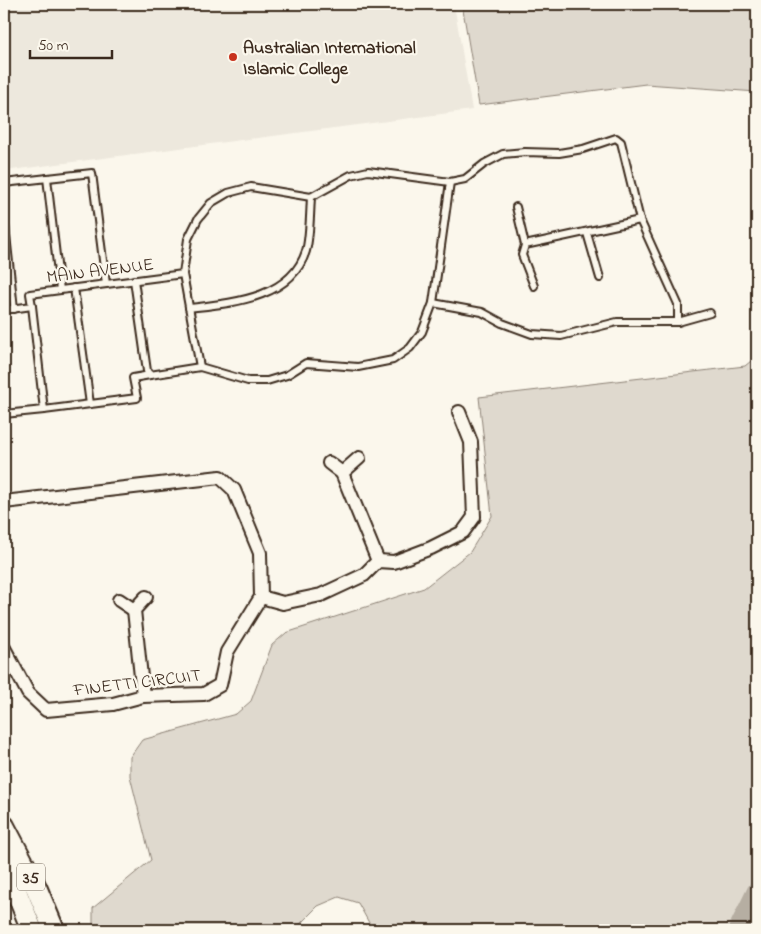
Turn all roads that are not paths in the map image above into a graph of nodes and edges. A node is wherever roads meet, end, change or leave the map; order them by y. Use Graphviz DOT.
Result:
graph roads {
  1 [pos="47,178"];
  2 [pos="450,182"];
  3 [pos="4,183"];
  4 [pos="311,197"];
  5 [pos="516,207"];
  6 [pos="4,216"];
  7 [pos="640,220"];
  8 [pos="586,233"];
  9 [pos="525,244"];
  10 [pos="183,274"];
  11 [pos="600,278"];
  12 [pos="134,280"];
  13 [pos="106,284"];
  14 [pos="534,286"];
  15 [pos="74,288"];
  16 [pos="60,290"];
  17 [pos="433,303"];
  18 [pos="32,306"];
  19 [pos="189,308"];
  20 [pos="14,309"];
  21 [pos="4,310"];
  22 [pos="710,313"];
  23 [pos="678,322"];
  24 [pos="200,368"];
  25 [pos="150,375"];
  26 [pos="90,404"];
  27 [pos="44,410"];
  28 [pos="459,412"];
  29 [pos="4,414"];
  30 [pos="359,458"];
  31 [pos="329,463"];
  32 [pos="342,473"];
  33 [pos="4,502"];
  34 [pos="378,561"];
  35 [pos="146,597"];
  36 [pos="261,597"];
  37 [pos="119,600"];
  38 [pos="134,610"];
  39 [pos="4,648"];
  40 [pos="143,696"];
  41 [pos="4,826"];
  42 [pos="4,867"];
  43 [pos="32,930"];
  44 [pos="54,930"];
  1 -- 3 [label="lane"];
  1 -- 13 [label="lane"];
  1 -- 16 [label="lane"];
  2 -- 4 [label="lane"];
  2 -- 7 [label="lane"];
  2 -- 17 [label="lane"];
  4 -- 10 [label="lane"];
  4 -- 19 [label="lane"];
  5 -- 9 [label="lane"];
  6 -- 20 [label="lane"];
  7 -- 8 [label="lane"];
  7 -- 23 [label="lane"];
  8 -- 9 [label="lane"];
  8 -- 11 [label="lane"];
  9 -- 14 [label="lane"];
  10 -- 12 [label="lane, MAIN AVENUE"];
  10 -- 19 [label="lane"];
  12 -- 13 [label="lane, MAIN AVENUE"];
  12 -- 25 [label="lane"];
  13 -- 15 [label="lane, MAIN AVENUE"];
  15 -- 16 [label="lane, MAIN AVENUE"];
  15 -- 26 [label="lane"];
  16 -- 18 [label="lane, MAIN AVENUE"];
  17 -- 23 [label="lane"];
  17 -- 24 [label="lane"];
  18 -- 20 [label="lane, MAIN AVENUE"];
  18 -- 27 [label="lane"];
  19 -- 24 [label="lane"];
  20 -- 21 [label="lane, MAIN AVENUE"];
  22 -- 23 [label="lane"];
  24 -- 25 [label="lane"];
  25 -- 26 [label="lane"];
  26 -- 27 [label="lane"];
  27 -- 29 [label="lane"];
  28 -- 34 [label="street"];
  30 -- 32 [label="street"];
  31 -- 32 [label="street"];
  32 -- 34 [label="street"];
  33 -- 36 [label="street"];
  34 -- 36 [label="street"];
  35 -- 38 [label="street"];
  36 -- 40 [label="street, FINETTI CIRCUIT"];
  37 -- 38 [label="street"];
  38 -- 40 [label="street"];
  39 -- 40 [label="street, FINETTI CIRCUIT"];
  41 -- 44 [label="main road, 35"];
  42 -- 43 [label="main road, 35"];
}
